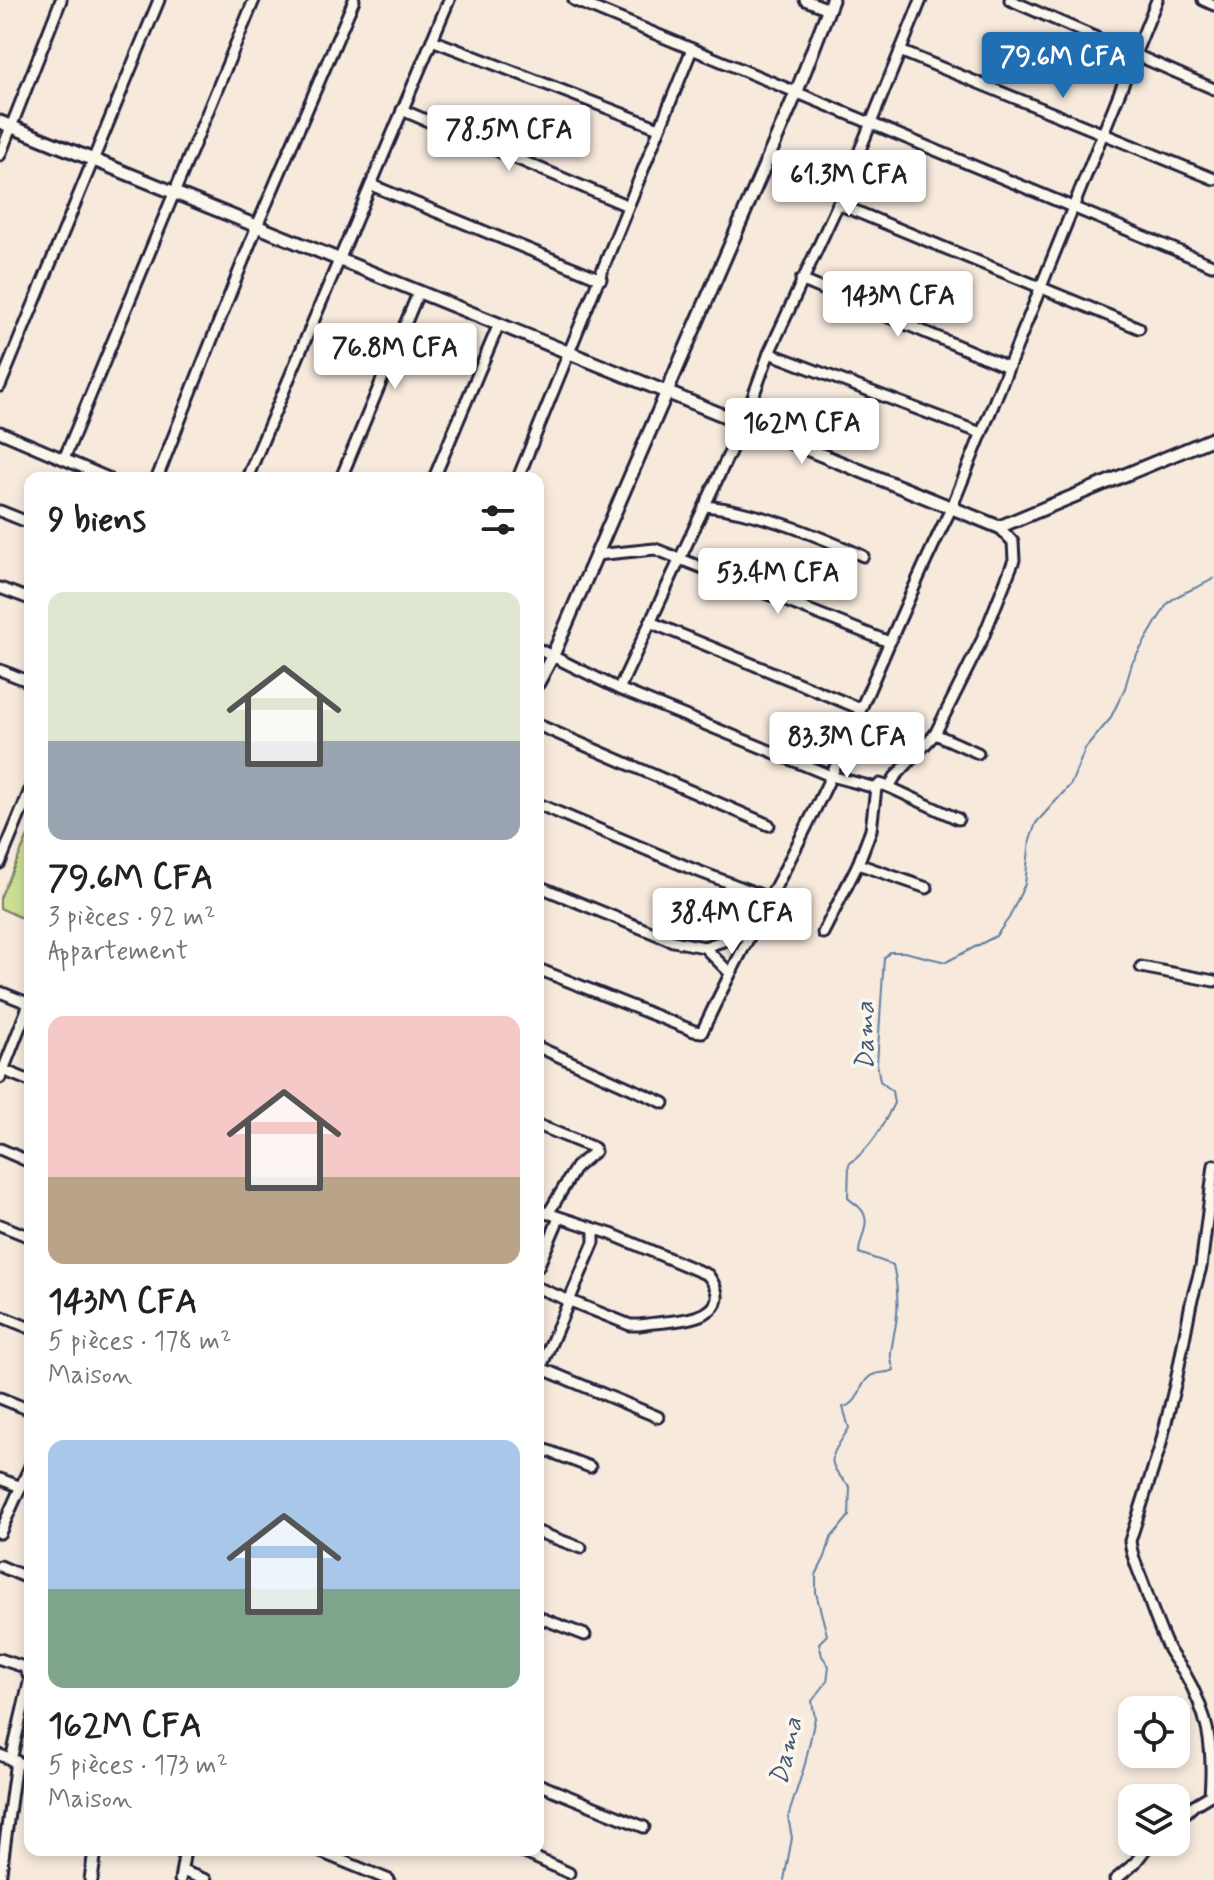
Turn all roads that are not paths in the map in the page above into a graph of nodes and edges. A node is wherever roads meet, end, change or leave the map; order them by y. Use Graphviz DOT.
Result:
graph roads {
  1 [pos="61,0"];
  2 [pos="159,0"];
  3 [pos="254,0"];
  4 [pos="354,0"];
  5 [pos="449,0"];
  6 [pos="574,0"];
  7 [pos="805,0"];
  8 [pos="921,0"];
  9 [pos="1010,0"];
  10 [pos="1157,0"];
  11 [pos="1203,0"];
  12 [pos="593,4"];
  13 [pos="830,5"];
  14 [pos="1214,5"];
  15 [pos="432,40"];
  16 [pos="692,49"];
  17 [pos="900,51"];
  18 [pos="1134,56"];
  19 [pos="1214,89"];
  20 [pos="797,91"];
  21 [pos="402,110"];
  22 [pos="871,123"];
  23 [pos="6,124"];
  24 [pos="659,128"];
  25 [pos="1103,134"];
  26 [pos="0,155"];
  27 [pos="94,160"];
  28 [pos="1214,179"];
  29 [pos="371,185"];
  30 [pos="174,192"];
  31 [pos="838,204"];
  32 [pos="628,206"];
  33 [pos="1073,207"];
  34 [pos="257,226"];
  35 [pos="339,259"];
  36 [pos="1212,265"];
  37 [pos="601,279"];
  38 [pos="801,280"];
  39 [pos="1040,289"];
  40 [pos="419,291"];
  41 [pos="499,324"];
  42 [pos="1139,328"];
  43 [pos="570,352"];
  44 [pos="769,353"];
  45 [pos="1008,367"];
  46 [pos="0,386"];
  47 [pos="666,391"];
  48 [pos="743,424"];
  49 [pos="0,432"];
  50 [pos="981,433"];
  51 [pos="1214,438"];
  52 [pos="64,459"];
  53 [pos="94,472"];
  54 [pos="159,472"];
  55 [pos="250,472"];
  56 [pos="344,472"];
  57 [pos="437,472"];
  58 [pos="520,472"];
  59 [pos="706,506"];
  60 [pos="951,509"];
  61 [pos="0,511"];
  62 [pos="24,521"];
  63 [pos="999,527"];
  64 [pos="596,555"];
  65 [pos="863,556"];
  66 [pos="679,559"];
  67 [pos="0,588"];
  68 [pos="24,597"];
  69 [pos="650,622"];
  70 [pos="889,642"];
  71 [pos="544,651"];
  72 [pos="553,655"];
  73 [pos="0,670"];
  74 [pos="544,672"];
  75 [pos="24,680"];
  76 [pos="619,689"];
  77 [pos="861,709"];
  78 [pos="544,728"];
  79 [pos="935,734"];
  80 [pos="978,753"];
  81 [pos="831,776"];
  82 [pos="889,787"];
  83 [pos="876,788"];
  84 [pos="24,805"];
  85 [pos="544,807"];
  86 [pos="958,819"];
  87 [pos="769,825"];
  88 [pos="0,829"];
  89 [pos="12,834"];
  90 [pos="0,863"];
  91 [pos="858,864"];
  92 [pos="927,888"];
  93 [pos="544,889"];
  94 [pos="769,898"];
  95 [pos="752,932"];
  96 [pos="823,933"];
  97 [pos="704,947"];
  98 [pos="1141,967"];
  99 [pos="544,971"];
  100 [pos="729,972"];
  101 [pos="1214,981"];
  102 [pos="0,992"];
  103 [pos="24,1002"];
  104 [pos="24,1019"];
  105 [pos="544,1050"];
  106 [pos="2,1074"];
  107 [pos="24,1080"];
  108 [pos="664,1103"];
  109 [pos="544,1127"];
  110 [pos="0,1149"];
  111 [pos="24,1159"];
  112 [pos="1214,1165"];
  113 [pos="544,1211"];
  114 [pos="544,1212"];
  115 [pos="559,1218"];
  116 [pos="0,1225"];
  117 [pos="594,1229"];
  118 [pos="24,1235"];
  119 [pos="544,1253"];
  120 [pos="544,1291"];
  121 [pos="568,1301"];
  122 [pos="0,1316"];
  123 [pos="24,1326"];
  124 [pos="544,1358"];
  125 [pos="544,1372"];
  126 [pos="0,1398"];
  127 [pos="24,1408"];
  128 [pos="658,1417"];
  129 [pos="544,1449"];
  130 [pos="590,1467"];
  131 [pos="0,1479"];
  132 [pos="24,1480"];
  133 [pos="21,1487"];
  134 [pos="0,1533"];
  135 [pos="544,1534"];
  136 [pos="581,1548"];
  137 [pos="0,1566"];
  138 [pos="24,1576"];
  139 [pos="544,1619"];
  140 [pos="585,1635"];
  141 [pos="0,1659"];
  142 [pos="24,1667"];
  143 [pos="24,1709"];
  144 [pos="0,1755"];
  145 [pos="14,1760"];
  146 [pos="24,1764"];
  147 [pos="544,1786"];
  148 [pos="1212,1794"];
  149 [pos="4,1805"];
  150 [pos="1190,1809"];
  151 [pos="644,1827"];
  152 [pos="94,1856"];
  153 [pos="339,1856"];
  154 [pos="531,1856"];
  155 [pos="1140,1856"];
  156 [pos="569,1873"];
  157 [pos="181,1875"];
  158 [pos="0,1880"];
  159 [pos="91,1880"];
  160 [pos="206,1880"];
  161 [pos="389,1880"];
  162 [pos="1115,1880"];
  1 -- 23 [label="street"];
  2 -- 27 [label="street"];
  3 -- 30 [label="street"];
  4 -- 34 [label="street"];
  5 -- 15 [label="street"];
  6 -- 12 [label="street"];
  7 -- 13 [label="street"];
  8 -- 17 [label="street"];
  9 -- 18 [label="street"];
  10 -- 18 [label="street"];
  11 -- 14 [label="street"];
  12 -- 16 [label="street"];
  13 -- 20 [label="street"];
  15 -- 21 [label="street"];
  15 -- 24 [label="street"];
  16 -- 20 [label="street"];
  16 -- 24 [label="street"];
  17 -- 22 [label="street"];
  17 -- 25 [label="street"];
  18 -- 19 [label="street"];
  18 -- 25 [label="street"];
  20 -- 22 [label="street"];
  20 -- 47 [label="street"];
  21 -- 29 [label="street"];
  21 -- 32 [label="street"];
  22 -- 31 [label="street"];
  22 -- 33 [label="street"];
  23 -- 26 [label="street"];
  23 -- 27 [label="street"];
  24 -- 32 [label="street"];
  25 -- 28 [label="street"];
  25 -- 33 [label="street"];
  27 -- 30 [label="street"];
  27 -- 46 [label="street"];
  29 -- 35 [label="street"];
  29 -- 37 [label="street"];
  30 -- 34 [label="street"];
  30 -- 52 [label="street"];
  31 -- 38 [label="street"];
  31 -- 39 [label="street"];
  32 -- 37 [label="street"];
  33 -- 36 [label="street"];
  33 -- 39 [label="street"];
  34 -- 35 [label="street"];
  34 -- 54 [label="street"];
  35 -- 40 [label="street"];
  35 -- 55 [label="street"];
  37 -- 43 [label="street"];
  38 -- 44 [label="street"];
  38 -- 45 [label="street"];
  39 -- 42 [label="street"];
  39 -- 45 [label="street"];
  40 -- 41 [label="street"];
  40 -- 56 [label="street"];
  41 -- 43 [label="street"];
  41 -- 57 [label="street"];
  43 -- 47 [label="street"];
  43 -- 58 [label="street"];
  44 -- 48 [label="street"];
  44 -- 50 [label="street"];
  45 -- 50 [label="street"];
  47 -- 48 [label="street"];
  47 -- 64 [label="street"];
  48 -- 59 [label="street"];
  48 -- 60 [label="street"];
  49 -- 52 [label="street"];
  50 -- 60 [label="street"];
  51 -- 63 [label="street"];
  52 -- 53 [label="street"];
  59 -- 65 [label="street"];
  59 -- 66 [label="street"];
  60 -- 63 [label="street"];
  60 -- 70 [label="street"];
  61 -- 62 [label="street"];
  63 -- 79 [label="street"];
  64 -- 66 [label="street"];
  64 -- 72 [label="street"];
  66 -- 69 [label="street"];
  66 -- 70 [label="street"];
  67 -- 68 [label="street"];
  69 -- 76 [label="street"];
  69 -- 77 [label="street"];
  70 -- 77 [label="street"];
  71 -- 72 [label="street"];
  72 -- 74 [label="street"];
  72 -- 76 [label="street"];
  73 -- 75 [label="street"];
  76 -- 81 [label="street"];
  77 -- 81 [label="street"];
  78 -- 87 [label="street"];
  79 -- 80 [label="street"];
  79 -- 82 [label="street"];
  81 -- 83 [label="street"];
  81 -- 94 [label="street"];
  82 -- 83 [label="street"];
  82 -- 86 [label="street"];
  83 -- 91 [label="street"];
  84 -- 89 [label="street"];
  85 -- 94 [label="street"];
  88 -- 89 [label="street"];
  89 -- 90 [label="street"];
  91 -- 92 [label="street"];
  91 -- 96 [label="street"];
  93 -- 97 [label="street"];
  94 -- 95 [label="street"];
  95 -- 97 [label="street"];
  95 -- 100 [label="street"];
  97 -- 100 [label="street"];
  98 -- 101 [label="street"];
  99 -- 100 [label="street"];
  102 -- 103 [label="street"];
  104 -- 106 [label="street"];
  105 -- 108 [label="street"];
  106 -- 107 [label="street"];
  109 -- 113 [label="street"];
  110 -- 111 [label="street"];
  112 -- 148 [label="street"];
  114 -- 115 [label="street"];
  115 -- 117 [label="street"];
  115 -- 119 [label="street"];
  116 -- 118 [label="street"];
  117 -- 121 [label="street"];
  117 -- 121 [label="street"];
  120 -- 121 [label="street"];
  121 -- 124 [label="street"];
  122 -- 123 [label="street"];
  125 -- 128 [label="street"];
  126 -- 127 [label="street"];
  129 -- 130 [label="street"];
  131 -- 133 [label="street"];
  132 -- 133 [label="street"];
  133 -- 134 [label="street"];
  135 -- 136 [label="street"];
  137 -- 138 [label="street"];
  139 -- 140 [label="street"];
  141 -- 142 [label="street"];
  143 -- 145 [label="street"];
  144 -- 145 [label="street"];
  145 -- 146 [label="street"];
  145 -- 149 [label="street"];
  147 -- 151 [label="street"];
  148 -- 150 [label="street"];
  149 -- 158 [label="street"];
  152 -- 159 [label="street"];
  153 -- 161 [label="street"];
  154 -- 156 [label="street"];
  155 -- 162 [label="street"];
  157 -- 160 [label="street"];
}
